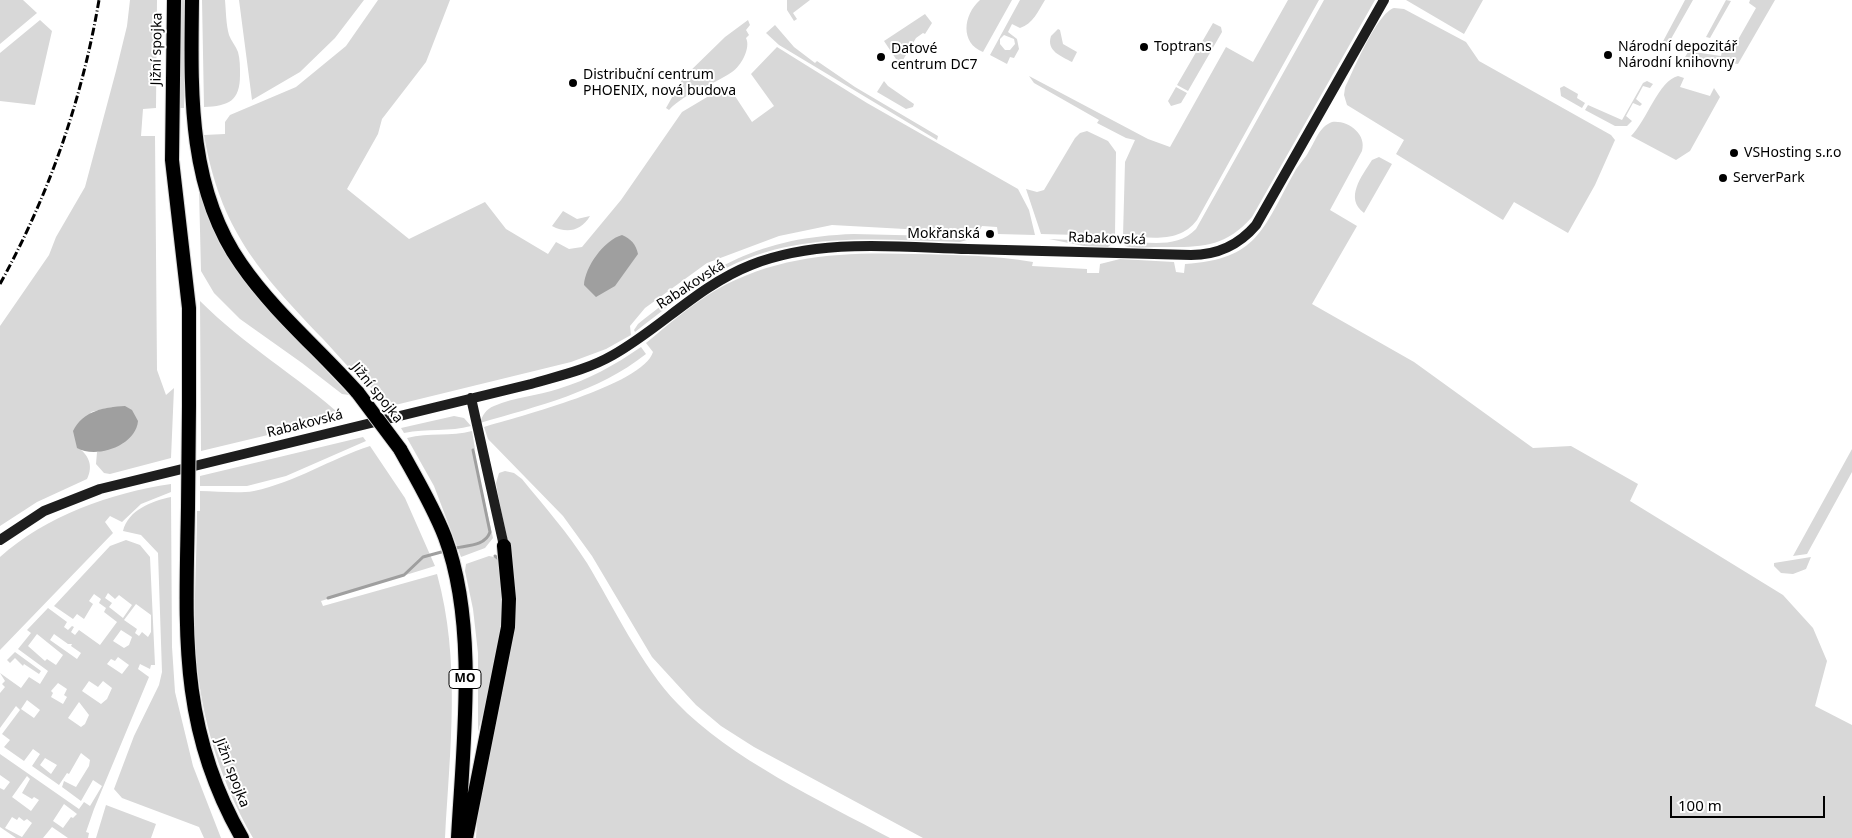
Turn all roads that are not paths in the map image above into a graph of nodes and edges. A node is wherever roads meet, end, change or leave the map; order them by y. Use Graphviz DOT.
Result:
graph roads {
  1 [pos="174,0"];
  2 [pos="192,0"];
  3 [pos="1384,0"];
  4 [pos="471,398"];
  5 [pos="0,540"];
  6 [pos="504,546"];
  7 [pos="242,838"];
  8 [pos="458,838"];
  9 [pos="466,838"];
  1 -- 7 [label="highway, Jižní spojka, bridge"];
  2 -- 8 [label="highway, Jižní spojka / MO, bridge"];
  3 -- 4 [label="main road, Rabakovská"];
  4 -- 5 [label="main road, Rabakovská"];
  4 -- 6 [label="main road"];
  6 -- 9 [label="highway"];
}
